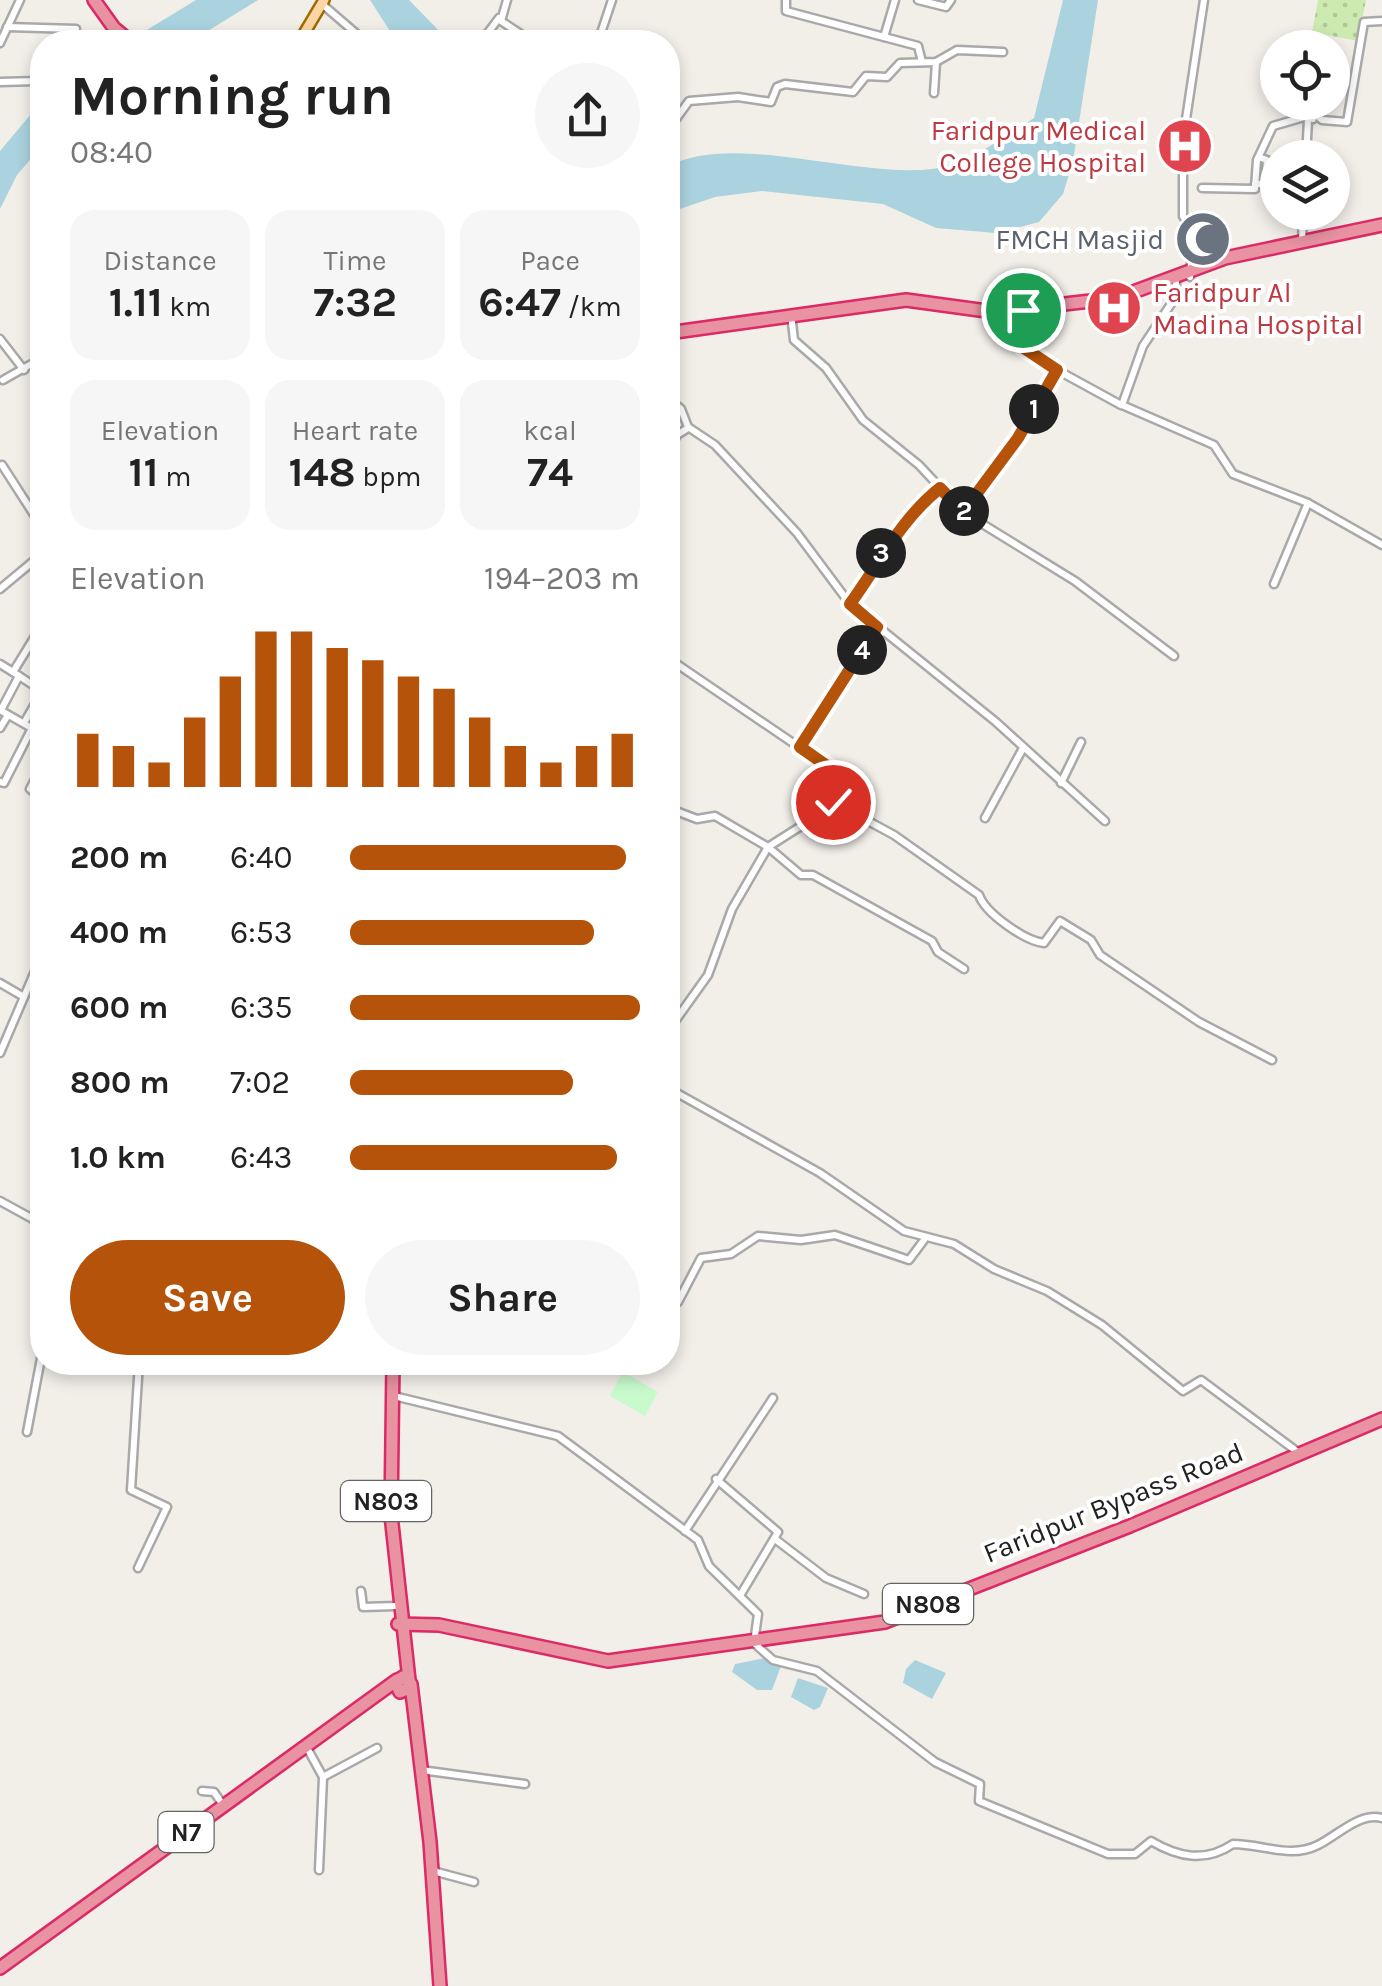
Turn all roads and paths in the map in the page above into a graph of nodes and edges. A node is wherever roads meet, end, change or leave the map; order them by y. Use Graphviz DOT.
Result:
graph roads {
  1 [pos="20,0"];
  2 [pos="97,0"];
  3 [pos="508,0"];
  4 [pos="612,0"];
  5 [pos="786,0"];
  6 [pos="894,0"];
  7 [pos="918,0"];
  8 [pos="951,0"];
  9 [pos="1204,0"];
  10 [pos="323,2"];
  11 [pos="500,17"];
  12 [pos="1382,22"];
  13 [pos="7,26"];
  14 [pos="76,28"];
  15 [pos="120,30"];
  16 [pos="306,30"];
  17 [pos="353,30"];
  18 [pos="490,30"];
  19 [pos="513,30"];
  20 [pos="602,30"];
  21 [pos="884,37"];
  22 [pos="1,38"];
  23 [pos="1003,52"];
  24 [pos="922,62"];
  25 [pos="936,62"];
  26 [pos="30,81"];
  27 [pos="0,82"];
  28 [pos="934,93"];
  29 [pos="1350,104"];
  30 [pos="680,113"];
  31 [pos="1294,120"];
  32 [pos="1322,120"];
  33 [pos="1347,120"];
  34 [pos="1268,140"];
  35 [pos="1260,158"];
  36 [pos="1256,184"];
  37 [pos="1260,184"];
  38 [pos="1202,188"];
  39 [pos="1382,227"];
  40 [pos="1302,230"];
  41 [pos="1302,242"];
  42 [pos="1189,275"];
  43 [pos="1176,283"];
  44 [pos="1024,312"];
  45 [pos="792,316"];
  46 [pos="680,333"];
  47 [pos="0,339"];
  48 [pos="30,366"];
  49 [pos="24,370"];
  50 [pos="1057,370"];
  51 [pos="3,380"];
  52 [pos="1122,406"];
  53 [pos="680,407"];
  54 [pos="688,428"];
  55 [pos="680,433"];
  56 [pos="2,465"];
  57 [pos="940,488"];
  58 [pos="1308,503"];
  59 [pos="30,508"];
  60 [pos="963,512"];
  61 [pos="1382,545"];
  62 [pos="30,564"];
  63 [pos="1274,584"];
  64 [pos="0,589"];
  65 [pos="850,604"];
  66 [pos="877,627"];
  67 [pos="30,648"];
  68 [pos="1174,656"];
  69 [pos="0,664"];
  70 [pos="680,666"];
  71 [pos="16,674"];
  72 [pos="30,684"];
  73 [pos="3,712"];
  74 [pos="30,713"];
  75 [pos="24,724"];
  76 [pos="30,727"];
  77 [pos="0,728"];
  78 [pos="30,732"];
  79 [pos="1081,742"];
  80 [pos="800,747"];
  81 [pos="1022,750"];
  82 [pos="0,782"];
  83 [pos="1061,783"];
  84 [pos="832,800"];
  85 [pos="680,812"];
  86 [pos="985,818"];
  87 [pos="1106,821"];
  88 [pos="768,847"];
  89 [pos="964,968"];
  90 [pos="0,982"];
  91 [pos="30,984"];
  92 [pos="24,997"];
  93 [pos="680,1015"];
  94 [pos="0,1054"];
  95 [pos="1272,1060"];
  96 [pos="680,1095"];
  97 [pos="0,1202"];
  98 [pos="30,1218"];
  99 [pos="924,1240"];
  100 [pos="680,1298"];
  101 [pos="38,1375"];
  102 [pos="138,1375"];
  103 [pos="390,1375"];
  104 [pos="391,1390"];
  105 [pos="773,1398"];
  106 [pos="1382,1419"];
  107 [pos="389,1422"];
  108 [pos="26,1432"];
  109 [pos="1299,1454"];
  110 [pos="716,1480"];
  111 [pos="686,1531"];
  112 [pos="775,1539"];
  113 [pos="138,1568"];
  114 [pos="361,1591"];
  115 [pos="741,1594"];
  116 [pos="864,1594"];
  117 [pos="396,1606"];
  118 [pos="401,1628"];
  119 [pos="754,1643"];
  120 [pos="402,1685"];
  121 [pos="305,1745"];
  122 [pos="377,1748"];
  123 [pos="420,1770"];
  124 [pos="323,1777"];
  125 [pos="525,1784"];
  126 [pos="202,1790"];
  127 [pos="222,1806"];
  128 [pos="1382,1818"];
  129 [pos="319,1870"];
  130 [pos="432,1871"];
  131 [pos="474,1882"];
  132 [pos="0,1968"];
  133 [pos="440,1986"];
  1 -- 13 [label="street"];
  2 -- 15 [label="highway"];
  3 -- 11 [label="street"];
  4 -- 20 [label="street"];
  5 -- 21 [label="street"];
  6 -- 21 [label="street"];
  7 -- 8 [label="street"];
  9 -- 42 [label="street"];
  10 -- 16 [label="main road"];
  10 -- 17 [label="street"];
  11 -- 18 [label="street"];
  11 -- 19 [label="street"];
  12 -- 29 [label="street"];
  13 -- 14 [label="street"];
  13 -- 22 [label="street"];
  21 -- 24 [label="street"];
  23 -- 25 [label="street"];
  24 -- 25 [label="street"];
  24 -- 30 [label="street"];
  25 -- 28 [label="street"];
  26 -- 27 [label="street"];
  31 -- 34 [label="street"];
  32 -- 33 [label="street"];
  35 -- 36 [label="street"];
  36 -- 37 [label="street"];
  36 -- 38 [label="street"];
  39 -- 41 [label="highway"];
  40 -- 41 [label="street"];
  41 -- 42 [label="highway"];
  42 -- 43 [label="highway"];
  42 -- 44 [label="highway"];
  43 -- 44 [label="highway"];
  43 -- 52 [label="street"];
  44 -- 45 [label="highway"];
  44 -- 50 [label="street"];
  45 -- 46 [label="highway"];
  45 -- 57 [label="street"];
  47 -- 49 [label="street"];
  48 -- 49 [label="street"];
  49 -- 51 [label="street"];
  50 -- 52 [label="street"];
  50 -- 60 [label="street"];
  52 -- 58 [label="street"];
  53 -- 54 [label="street"];
  54 -- 55 [label="street"];
  54 -- 65 [label="street"];
  56 -- 59 [label="street"];
  57 -- 60 [label="street"];
  57 -- 65 [label="street"];
  58 -- 61 [label="street"];
  58 -- 63 [label="street"];
  60 -- 68 [label="street"];
  62 -- 64 [label="street"];
  65 -- 66 [label="street"];
  66 -- 80 [label="street"];
  66 -- 81 [label="street"];
  67 -- 71 [label="street"];
  69 -- 71 [label="street"];
  70 -- 80 [label="street"];
  71 -- 72 [label="street"];
  71 -- 73 [label="street"];
  73 -- 75 [label="street"];
  73 -- 77 [label="street"];
  74 -- 75 [label="street"];
  75 -- 76 [label="street"];
  78 -- 82 [label="street"];
  79 -- 83 [label="street"];
  80 -- 84 [label="street"];
  81 -- 83 [label="street"];
  81 -- 86 [label="street"];
  83 -- 87 [label="street"];
  84 -- 88 [label="street"];
  84 -- 95 [label="street"];
  85 -- 88 [label="street"];
  88 -- 89 [label="street"];
  88 -- 93 [label="street"];
  90 -- 92 [label="street"];
  91 -- 92 [label="street"];
  92 -- 94 [label="street"];
  96 -- 99 [label="street"];
  97 -- 98 [label="street"];
  99 -- 100 [label="street"];
  99 -- 109 [label="street"];
  101 -- 108 [label="street"];
  102 -- 113 [label="street"];
  103 -- 104 [label="highway, N803"];
  104 -- 107 [label="highway, N803"];
  104 -- 111 [label="street"];
  105 -- 110 [label="street"];
  106 -- 109 [label="highway, Faridpur Bypass Road / N808"];
  107 -- 117 [label="highway, N803"];
  107 -- 118 [label="highway, N803"];
  109 -- 119 [label="highway, Faridpur Bypass Road / N808"];
  110 -- 111 [label="street"];
  110 -- 112 [label="street"];
  111 -- 115 [label="street"];
  112 -- 115 [label="street"];
  112 -- 116 [label="street"];
  114 -- 117 [label="street"];
  115 -- 119 [label="street"];
  117 -- 118 [label="highway, N803"];
  118 -- 119 [label="highway, Faridpur Bypass Road / N808"];
  118 -- 120 [label="highway, N803"];
  119 -- 128 [label="street"];
  120 -- 121 [label="highway, N7"];
  120 -- 123 [label="highway"];
  121 -- 124 [label="street"];
  121 -- 127 [label="highway, N7"];
  122 -- 124 [label="street"];
  123 -- 125 [label="street"];
  123 -- 130 [label="highway"];
  124 -- 129 [label="street"];
  126 -- 127 [label="street"];
  127 -- 132 [label="highway, N7"];
  130 -- 131 [label="street"];
  130 -- 133 [label="highway"];
}
